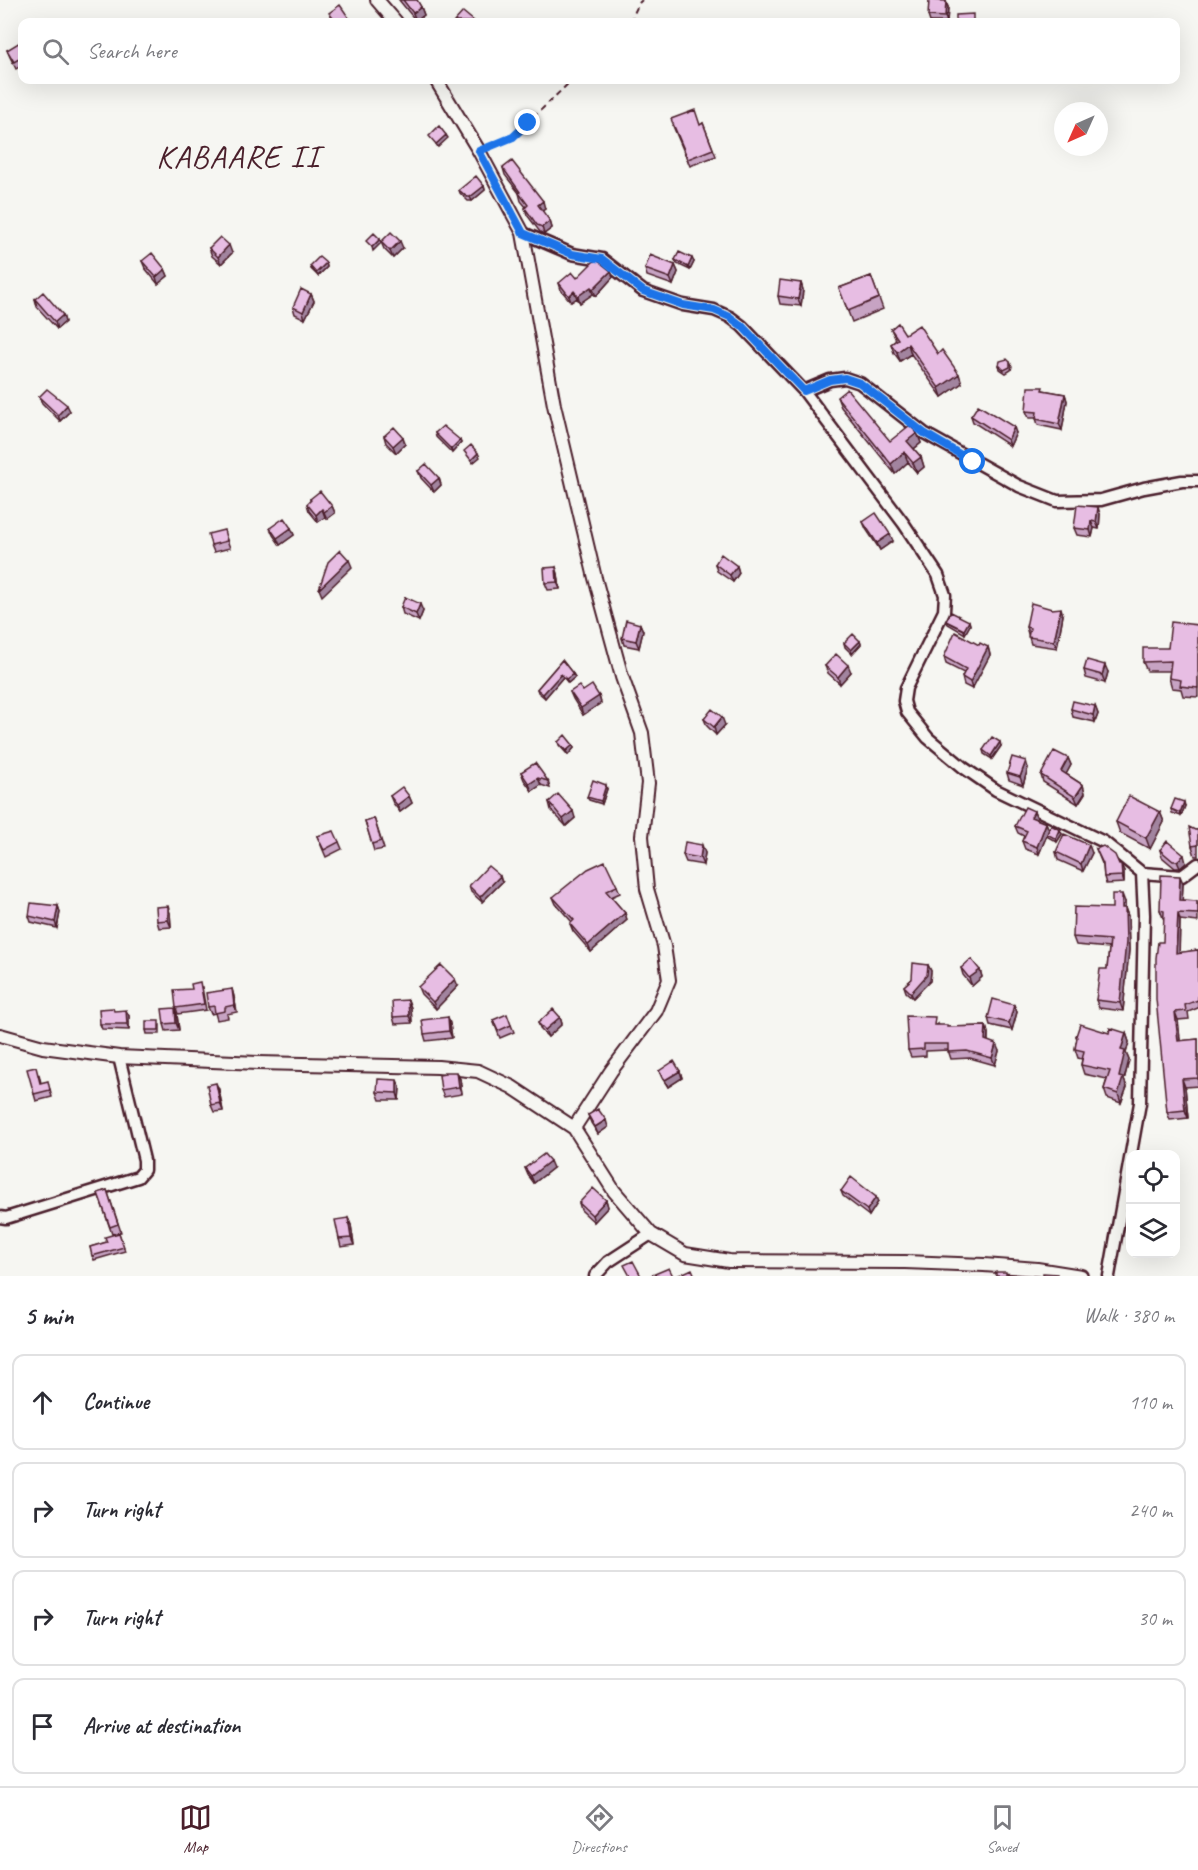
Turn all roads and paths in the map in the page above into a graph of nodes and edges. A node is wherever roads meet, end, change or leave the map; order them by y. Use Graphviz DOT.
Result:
graph roads {
  1 [pos="377,0"];
  2 [pos="642,0"];
  3 [pos="393,18"];
  4 [pos="632,18"];
  5 [pos="438,84"];
  6 [pos="568,84"];
  7 [pos="479,151"];
  8 [pos="523,233"];
  9 [pos="804,391"];
  10 [pos="1198,482"];
  11 [pos="1198,864"];
  12 [pos="1142,873"];
  13 [pos="0,1035"];
  14 [pos="119,1056"];
  15 [pos="574,1128"];
  16 [pos="0,1217"];
  17 [pos="651,1234"];
  18 [pos="595,1276"];
  19 [pos="1081,1276"];
  20 [pos="1108,1276"];
  1 -- 3 [label="street"];
  2 -- 4 [label="path"];
  5 -- 7 [label="street"];
  6 -- 7 [label="path"];
  7 -- 8 [label="street"];
  8 -- 9 [label="street"];
  8 -- 15 [label="street"];
  9 -- 10 [label="street"];
  9 -- 12 [label="street"];
  11 -- 12 [label="street"];
  12 -- 20 [label="street"];
  13 -- 14 [label="street"];
  14 -- 15 [label="street"];
  14 -- 16 [label="street"];
  15 -- 17 [label="street"];
  17 -- 18 [label="street"];
  17 -- 19 [label="street"];
}
